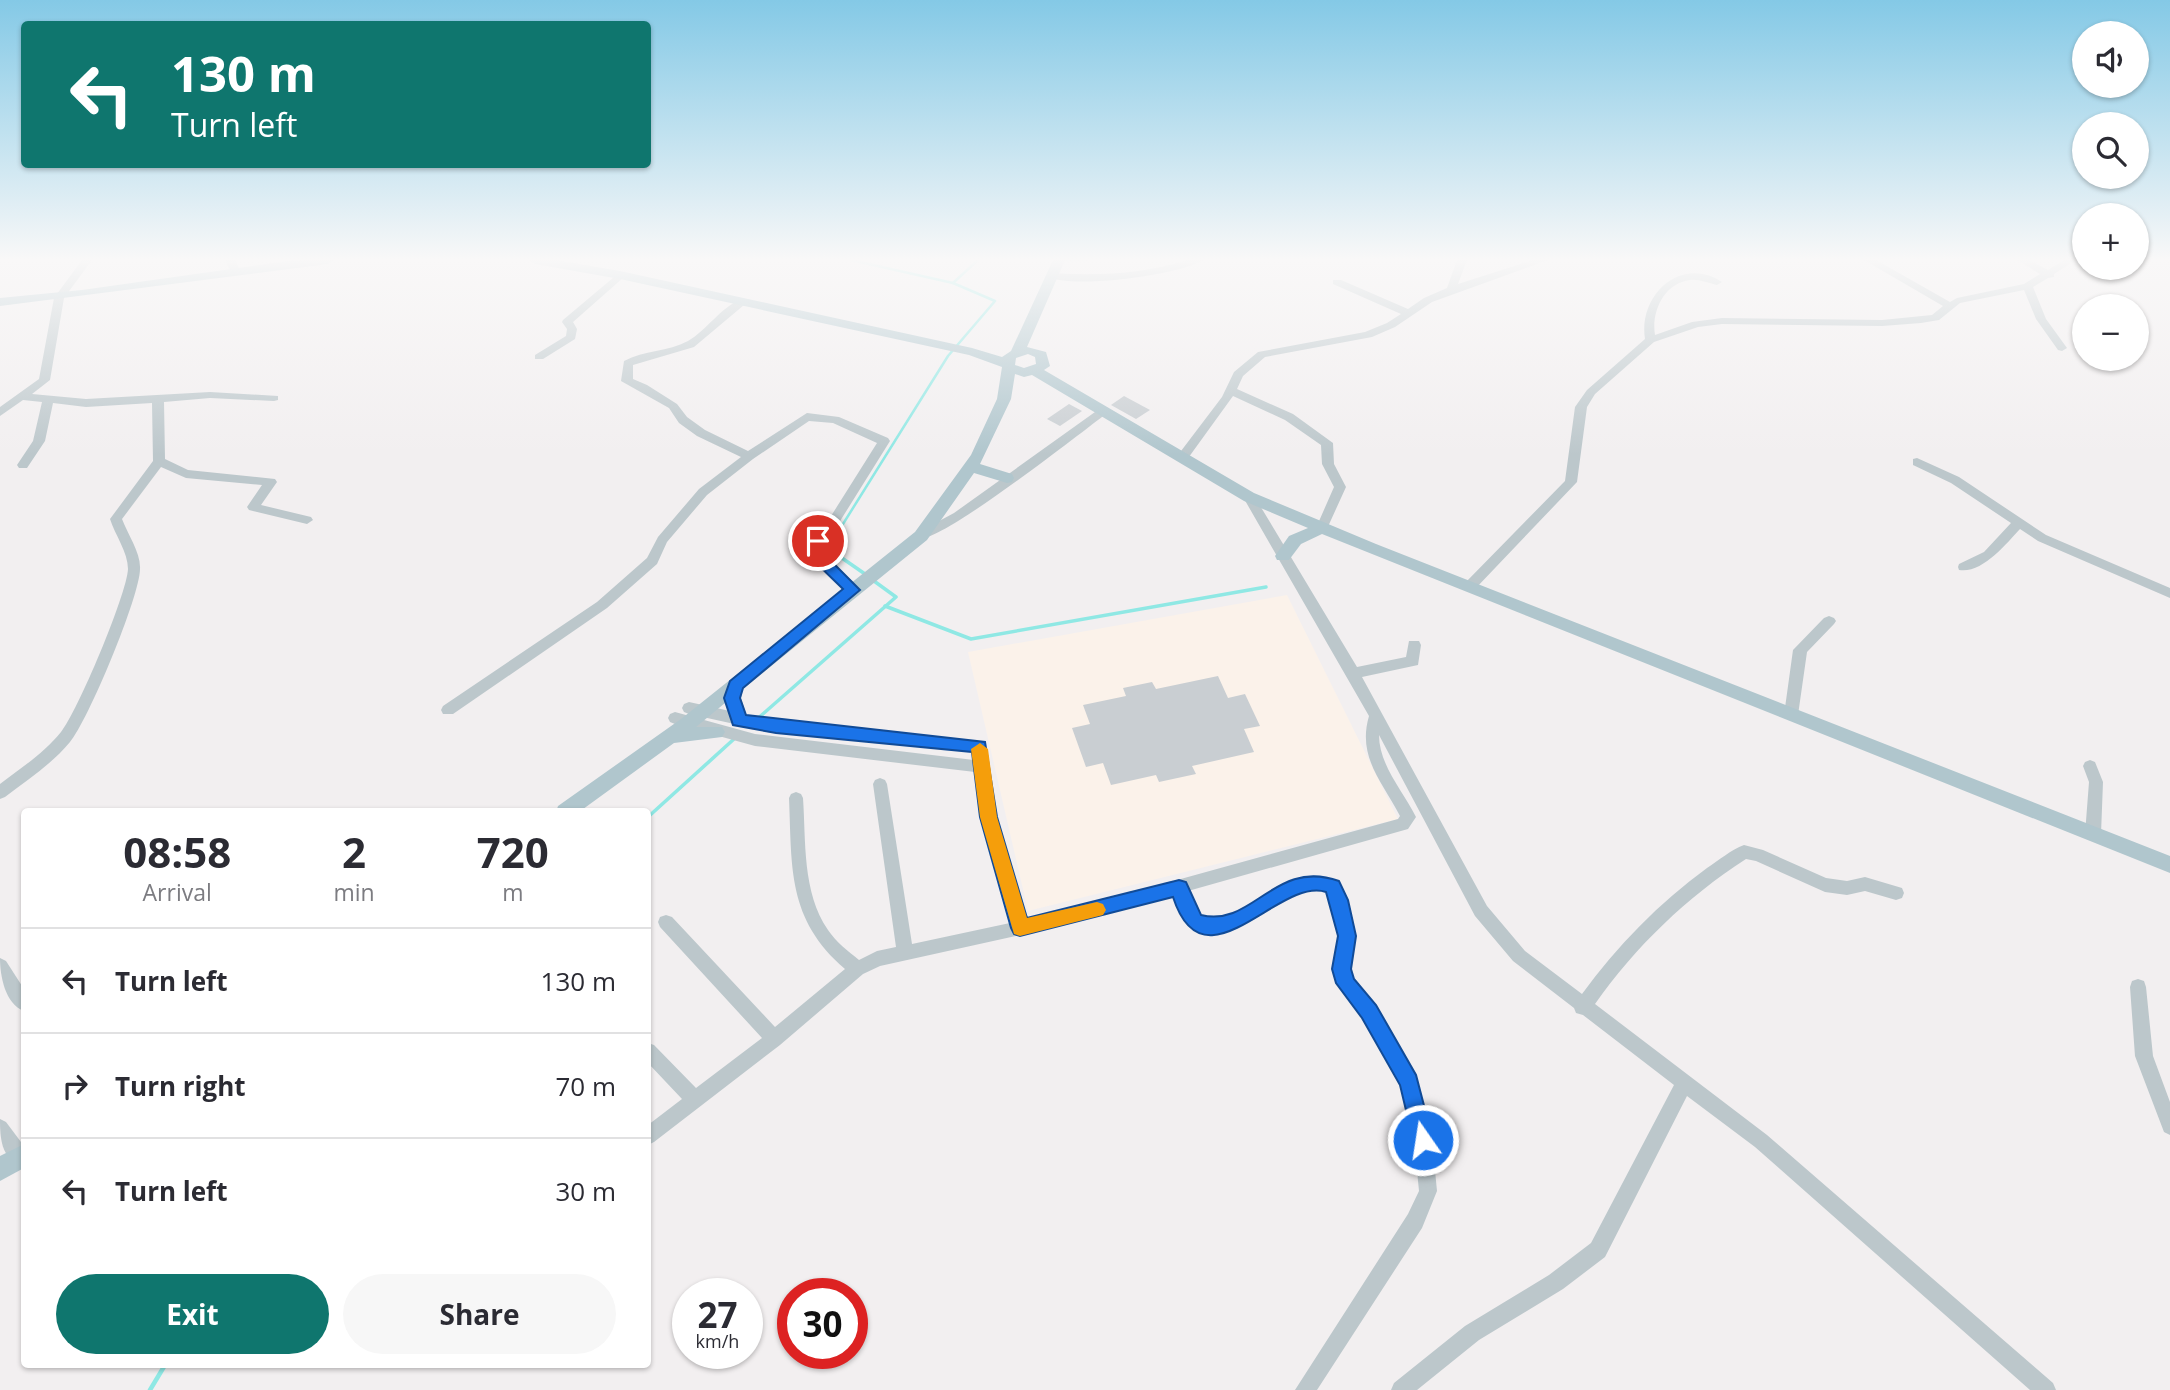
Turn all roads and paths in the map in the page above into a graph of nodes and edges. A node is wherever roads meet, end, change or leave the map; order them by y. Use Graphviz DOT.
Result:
graph roads {
  1 [pos="54,325"];
  2 [pos="569,325"];
  3 [pos="714,325"];
  4 [pos="844,325"];
  5 [pos="1029,325"];
  6 [pos="1035,325"];
  7 [pos="1387,325"];
  8 [pos="1649,325"];
  9 [pos="1694,325"];
  10 [pos="2045,325"];
  11 [pos="1650,340"];
  12 [pos="2062,348"];
  13 [pos="539,357"];
  14 [pos="1012,359"];
  15 [pos="1037,366"];
  16 [pos="1231,391"];
  17 [pos="23,397"];
  18 [pos="274,398"];
  19 [pos="158,399"];
  20 [pos="1004,399"];
  21 [pos="48,400"];
  22 [pos="1102,411"];
  23 [pos="0,412"];
  24 [pos="749,456"];
  25 [pos="1182,458"];
  26 [pos="159,461"];
  27 [pos="1917,462"];
  28 [pos="23,465"];
  29 [pos="972,467"];
  30 [pos="1007,478"];
  31 [pos="1249,497"];
  32 [pos="307,520"];
  33 [pos="2018,524"];
  34 [pos="1322,528"];
  35 [pos="921,536"];
  36 [pos="1283,556"];
  37 [pos="1964,567"];
  38 [pos="1470,586"];
  39 [pos="853,589"];
  40 [pos="2170,593"];
  41 [pos="1829,621"];
  42 [pos="1414,645"];
  43 [pos="1353,673"];
  44 [pos="735,685"];
  45 [pos="449,710"];
  46 [pos="1376,715"];
  47 [pos="1791,715"];
  48 [pos="688,716"];
  49 [pos="741,721"];
  50 [pos="719,732"];
  51 [pos="669,736"];
  52 [pos="2090,766"];
  53 [pos="982,767"];
  54 [pos="880,784"];
  55 [pos="0,793"];
  56 [pos="796,798"];
  57 [pos="558,808"];
  58 [pos="570,808"];
  59 [pos="2093,834"];
  60 [pos="2170,865"];
  61 [pos="1179,887"];
  62 [pos="1896,893"];
  63 [pos="666,922"];
  64 [pos="1020,928"];
  65 [pos="905,951"];
  66 [pos="0,966"];
  67 [pos="857,969"];
  68 [pos="2138,987"];
  69 [pos="21,998"];
  70 [pos="1582,1007"];
  71 [pos="774,1040"];
  72 [pos="651,1054"];
  73 [pos="1685,1082"];
  74 [pos="695,1099"];
  75 [pos="2170,1126"];
  76 [pos="0,1128"];
  77 [pos="651,1134"];
  78 [pos="21,1155"];
  79 [pos="21,1157"];
  80 [pos="0,1170"];
  81 [pos="1305,1390"];
  82 [pos="1401,1390"];
  83 [pos="2046,1390"];
  1 -- 17 [label="street"];
  2 -- 13 [label="street"];
  3 -- 24 [label="street"];
  4 -- 14 [label="main road"];
  5 -- 14 [label="main road"];
  6 -- 15 [label="main road"];
  7 -- 16 [label="street"];
  8 -- 11 [label="street"];
  9 -- 11 [label="street"];
  10 -- 12 [label="street"];
  11 -- 38 [label="street"];
  14 -- 15 [label="main road"];
  14 -- 15 [label="main road"];
  14 -- 20 [label="main road"];
  15 -- 20 [label="main road"];
  15 -- 22 [label="main road"];
  16 -- 25 [label="street"];
  16 -- 34 [label="street"];
  17 -- 21 [label="street"];
  17 -- 23 [label="street"];
  18 -- 19 [label="street"];
  19 -- 21 [label="street"];
  19 -- 26 [label="street"];
  20 -- 29 [label="main road"];
  21 -- 28 [label="street"];
  22 -- 25 [label="main road"];
  22 -- 30 [label="street"];
  24 -- 39 [label="street"];
  24 -- 45 [label="street"];
  25 -- 31 [label="main road"];
  26 -- 32 [label="street"];
  26 -- 55 [label="street"];
  27 -- 33 [label="street"];
  29 -- 30 [label="main road"];
  29 -- 35 [label="main road"];
  30 -- 35 [label="street"];
  31 -- 34 [label="main road"];
  31 -- 36 [label="street"];
  33 -- 37 [label="street"];
  33 -- 40 [label="street"];
  34 -- 36 [label="main road"];
  34 -- 38 [label="main road"];
  35 -- 39 [label="main road"];
  36 -- 43 [label="street"];
  38 -- 47 [label="main road"];
  39 -- 44 [label="main road"];
  39 -- 48 [label="main road"];
  41 -- 47 [label="street"];
  42 -- 43 [label="street"];
  43 -- 46 [label="street"];
  44 -- 48 [label="main road"];
  44 -- 49 [label="main road"];
  46 -- 61 [label="street"];
  46 -- 70 [label="street"];
  47 -- 59 [label="main road"];
  48 -- 49 [label="street"];
  48 -- 50 [label="street"];
  48 -- 51 [label="main road"];
  48 -- 57 [label="main road"];
  49 -- 53 [label="street"];
  50 -- 51 [label="main road"];
  50 -- 53 [label="street"];
  51 -- 58 [label="main road"];
  52 -- 59 [label="street"];
  53 -- 64 [label="street"];
  54 -- 65 [label="street"];
  56 -- 67 [label="street"];
  59 -- 60 [label="main road"];
  61 -- 64 [label="street"];
  61 -- 81 [label="street"];
  62 -- 70 [label="street"];
  63 -- 71 [label="street"];
  64 -- 65 [label="street"];
  65 -- 67 [label="street"];
  66 -- 69 [label="street"];
  67 -- 71 [label="street"];
  68 -- 75 [label="street"];
  70 -- 73 [label="street"];
  71 -- 74 [label="street"];
  72 -- 74 [label="street"];
  73 -- 82 [label="street"];
  73 -- 83 [label="street"];
  74 -- 77 [label="street"];
  76 -- 78 [label="street"];
  79 -- 80 [label="main road"];
}
